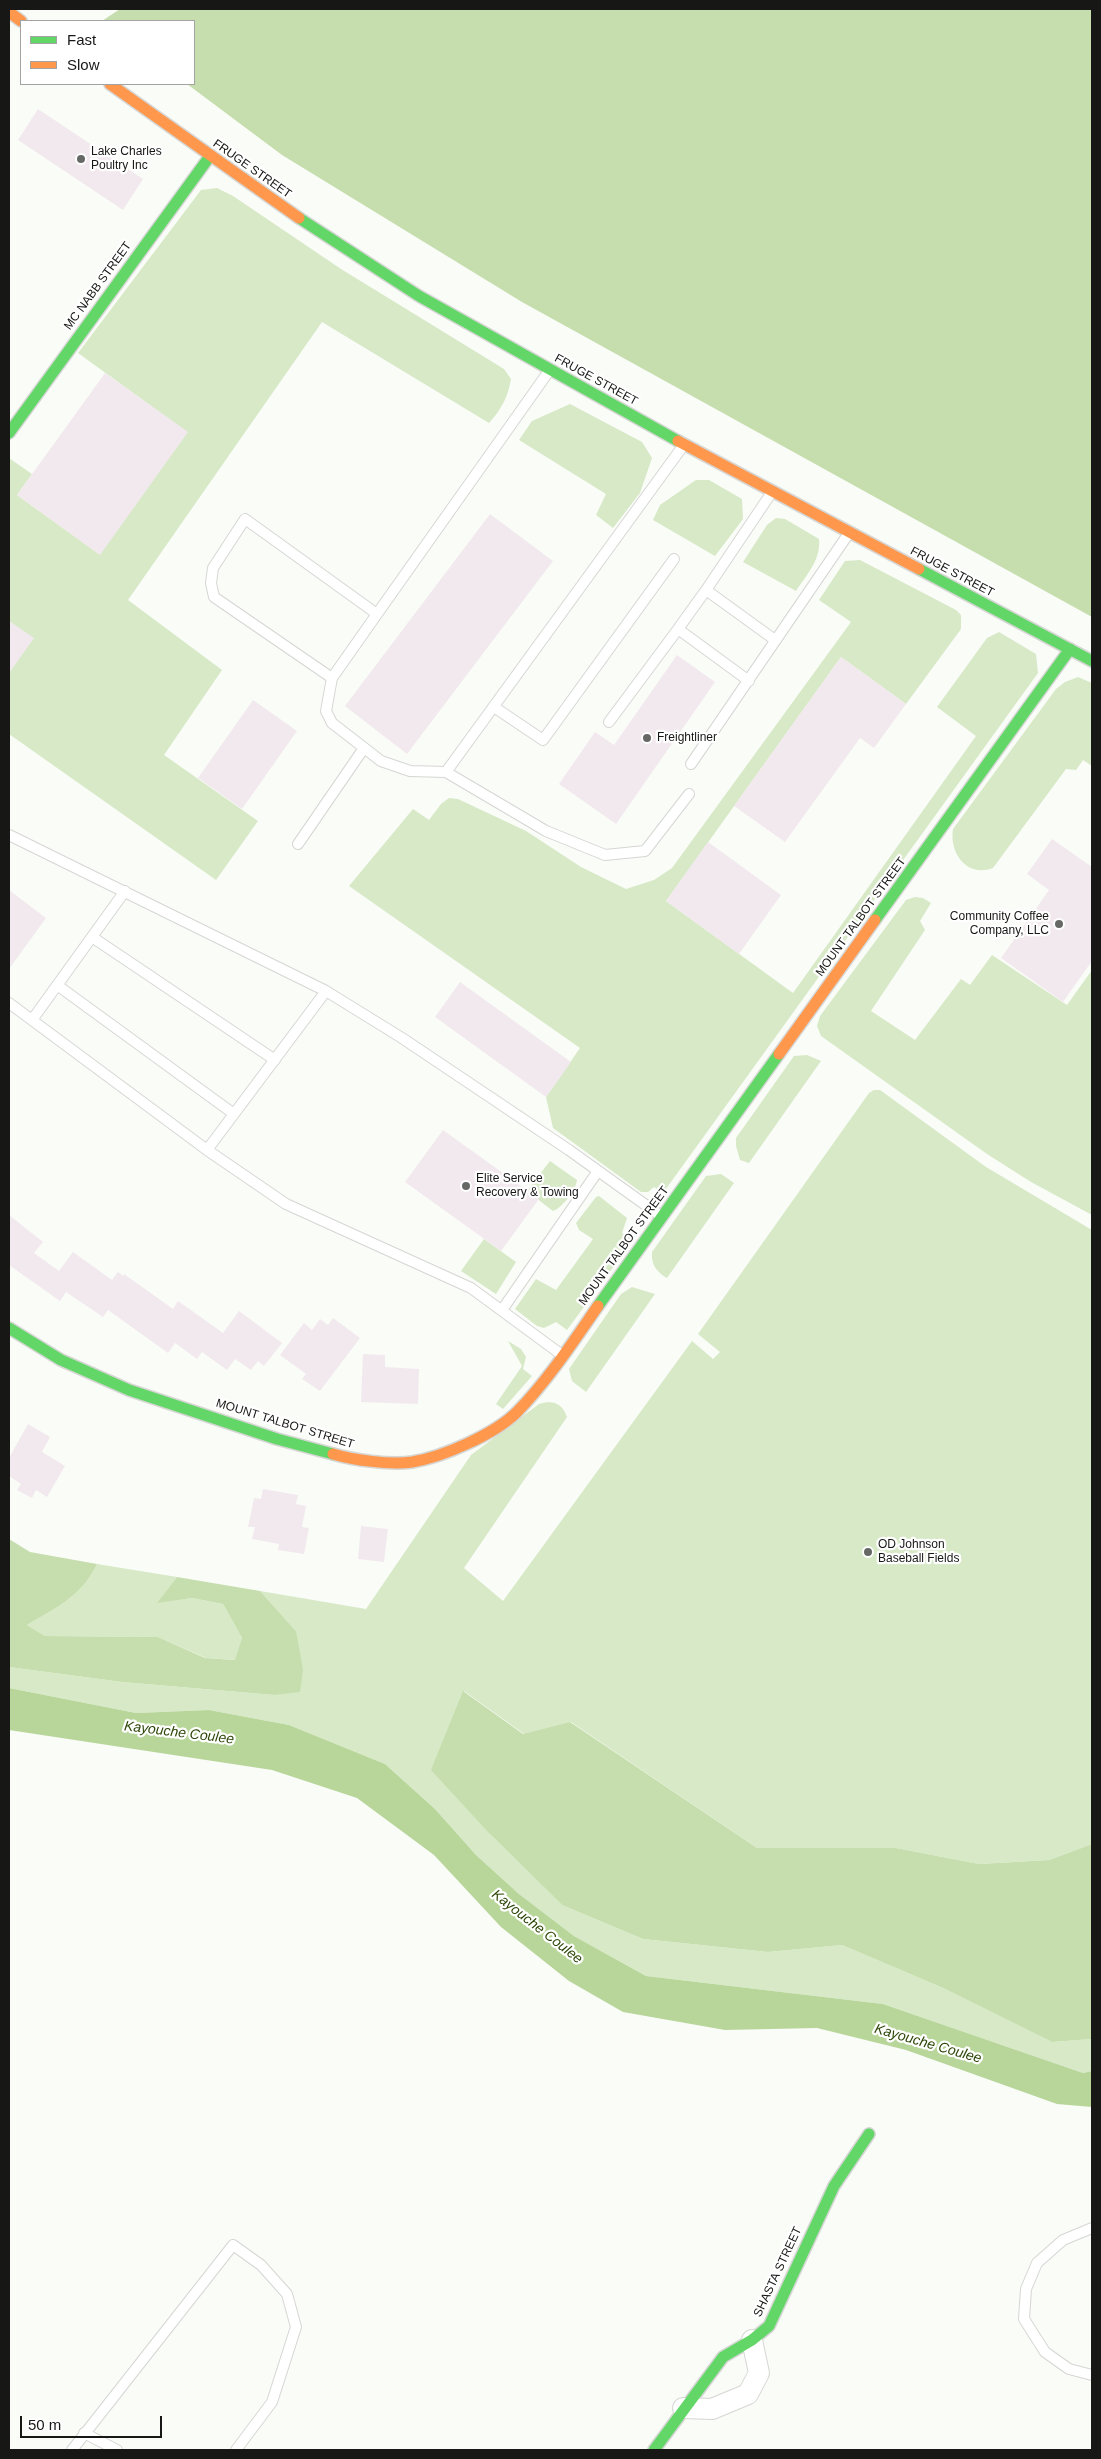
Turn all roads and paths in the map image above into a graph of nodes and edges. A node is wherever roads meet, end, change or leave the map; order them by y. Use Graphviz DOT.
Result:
graph roads {
  1 [pos="9,12"];
  2 [pos="20,20"];
  3 [pos="111,85"];
  4 [pos="210,156"];
  5 [pos="549,370"];
  6 [pos="9,433"];
  7 [pos="685,444"];
  8 [pos="772,491"];
  9 [pos="850,532"];
  10 [pos="674,559"];
  11 [pos="706,590"];
  12 [pos="378,614"];
  13 [pos="678,630"];
  14 [pos="775,640"];
  15 [pos="1070,649"];
  16 [pos="1092,661"];
  17 [pos="332,678"];
  18 [pos="748,681"];
  19 [pos="494,707"];
  20 [pos="609,722"];
  21 [pos="364,748"];
  22 [pos="691,764"];
  23 [pos="446,772"];
  24 [pos="689,794"];
  25 [pos="9,835"];
  26 [pos="298,844"];
  27 [pos="124,892"];
  28 [pos="92,937"];
  29 [pos="57,985"];
  30 [pos="326,991"];
  31 [pos="9,1003"];
  32 [pos="32,1020"];
  33 [pos="275,1060"];
  34 [pos="234,1114"];
  35 [pos="207,1150"];
  36 [pos="598,1170"];
  37 [pos="662,1216"];
  38 [pos="502,1310"];
  39 [pos="9,1328"];
  40 [pos="563,1355"];
  41 [pos="869,2134"];
  42 [pos="1092,2228"];
  43 [pos="752,2340"];
  44 [pos="1092,2375"];
  45 [pos="683,2408"];
  46 [pos="84,2434"];
  47 [pos="72,2450"];
  48 [pos="117,2450"];
  49 [pos="236,2450"];
  50 [pos="654,2450"];
  1 -- 2 [label="street"];
  3 -- 4 [label="street, FRUGE STREET"];
  4 -- 5 [label="street, FRUGE STREET"];
  4 -- 6 [label="street, MC NABB STREET"];
  5 -- 7 [label="street, FRUGE STREET"];
  5 -- 12 [label="lane"];
  7 -- 8 [label="street, FRUGE STREET"];
  7 -- 19 [label="lane"];
  8 -- 9 [label="street, FRUGE STREET"];
  8 -- 11 [label="lane"];
  9 -- 14 [label="lane"];
  9 -- 15 [label="street, FRUGE STREET"];
  10 -- 19 [label="lane"];
  11 -- 13 [label="lane"];
  11 -- 14 [label="lane"];
  12 -- 17 [label="lane"];
  12 -- 17 [label="lane"];
  13 -- 18 [label="lane"];
  13 -- 20 [label="lane"];
  14 -- 18 [label="lane"];
  15 -- 16 [label="street, FRUGE STREET"];
  15 -- 37 [label="street, MOUNT TALBOT STREET"];
  17 -- 21 [label="lane"];
  18 -- 22 [label="lane"];
  19 -- 23 [label="lane"];
  21 -- 23 [label="lane"];
  21 -- 26 [label="lane"];
  23 -- 24 [label="lane"];
  25 -- 27 [label="lane"];
  27 -- 28 [label="lane"];
  27 -- 30 [label="lane"];
  28 -- 29 [label="lane"];
  28 -- 33 [label="lane"];
  29 -- 32 [label="lane"];
  29 -- 34 [label="lane"];
  30 -- 33 [label="lane"];
  30 -- 36 [label="lane"];
  31 -- 32 [label="lane"];
  32 -- 35 [label="lane"];
  33 -- 34 [label="lane"];
  34 -- 35 [label="lane"];
  35 -- 38 [label="lane"];
  36 -- 37 [label="lane"];
  36 -- 38 [label="lane"];
  37 -- 40 [label="street, MOUNT TALBOT STREET"];
  38 -- 40 [label="lane"];
  39 -- 40 [label="street, MOUNT TALBOT STREET"];
  41 -- 43 [label="street, SHASTA STREET"];
  42 -- 44 [label="lane"];
  43 -- 45 [label="street, SHASTA STREET"];
  43 -- 45 [label="street"];
  45 -- 50 [label="street, SHASTA STREET"];
  46 -- 47 [label="lane"];
  46 -- 48 [label="lane"];
  46 -- 49 [label="lane"];
}
